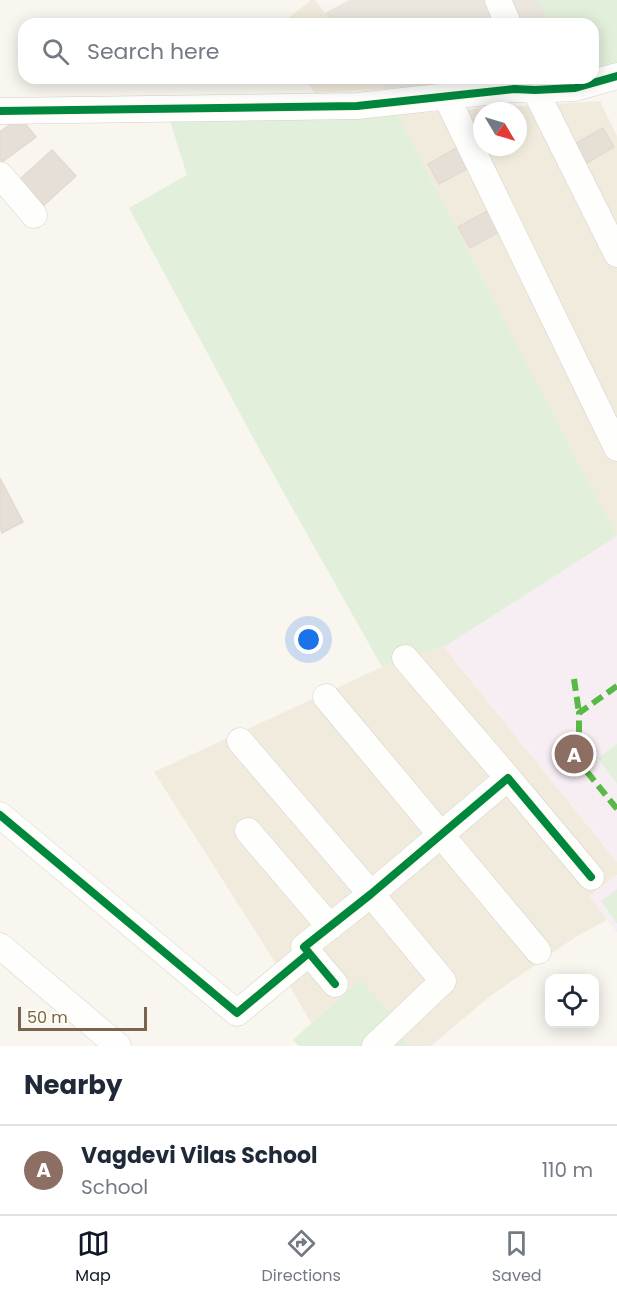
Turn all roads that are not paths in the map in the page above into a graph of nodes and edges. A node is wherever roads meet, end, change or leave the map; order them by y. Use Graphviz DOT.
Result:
graph roads {
  1 [pos="498,0"];
  2 [pos="506,18"];
  3 [pos="617,76"];
  4 [pos="599,81"];
  5 [pos="589,84"];
  6 [pos="521,86"];
  7 [pos="446,96"];
  8 [pos="0,111"];
  9 [pos="0,175"];
  10 [pos="34,215"];
  11 [pos="617,254"];
  12 [pos="617,448"];
  13 [pos="405,658"];
  14 [pos="326,697"];
  15 [pos="240,741"];
  16 [pos="508,778"];
  17 [pos="0,815"];
  18 [pos="248,831"];
  19 [pos="441,835"];
  20 [pos="591,877"];
  21 [pos="371,894"];
  22 [pos="330,927"];
  23 [pos="0,946"];
  24 [pos="538,951"];
  25 [pos="309,953"];
  26 [pos="335,984"];
  27 [pos="118,1046"];
  28 [pos="375,1046"];
  1 -- 2 [label="street"];
  3 -- 4 [label="street"];
  5 -- 6 [label="street"];
  6 -- 7 [label="street"];
  6 -- 11 [label="street"];
  7 -- 8 [label="street"];
  7 -- 12 [label="street"];
  9 -- 10 [label="street"];
  13 -- 16 [label="street"];
  14 -- 19 [label="street"];
  15 -- 21 [label="street"];
  16 -- 19 [label="street"];
  16 -- 20 [label="street"];
  17 -- 25 [label="street"];
  18 -- 22 [label="street"];
  19 -- 21 [label="street"];
  19 -- 24 [label="street"];
  21 -- 22 [label="street"];
  21 -- 28 [label="street"];
  22 -- 25 [label="street"];
  23 -- 27 [label="street"];
  25 -- 26 [label="street"];
}
